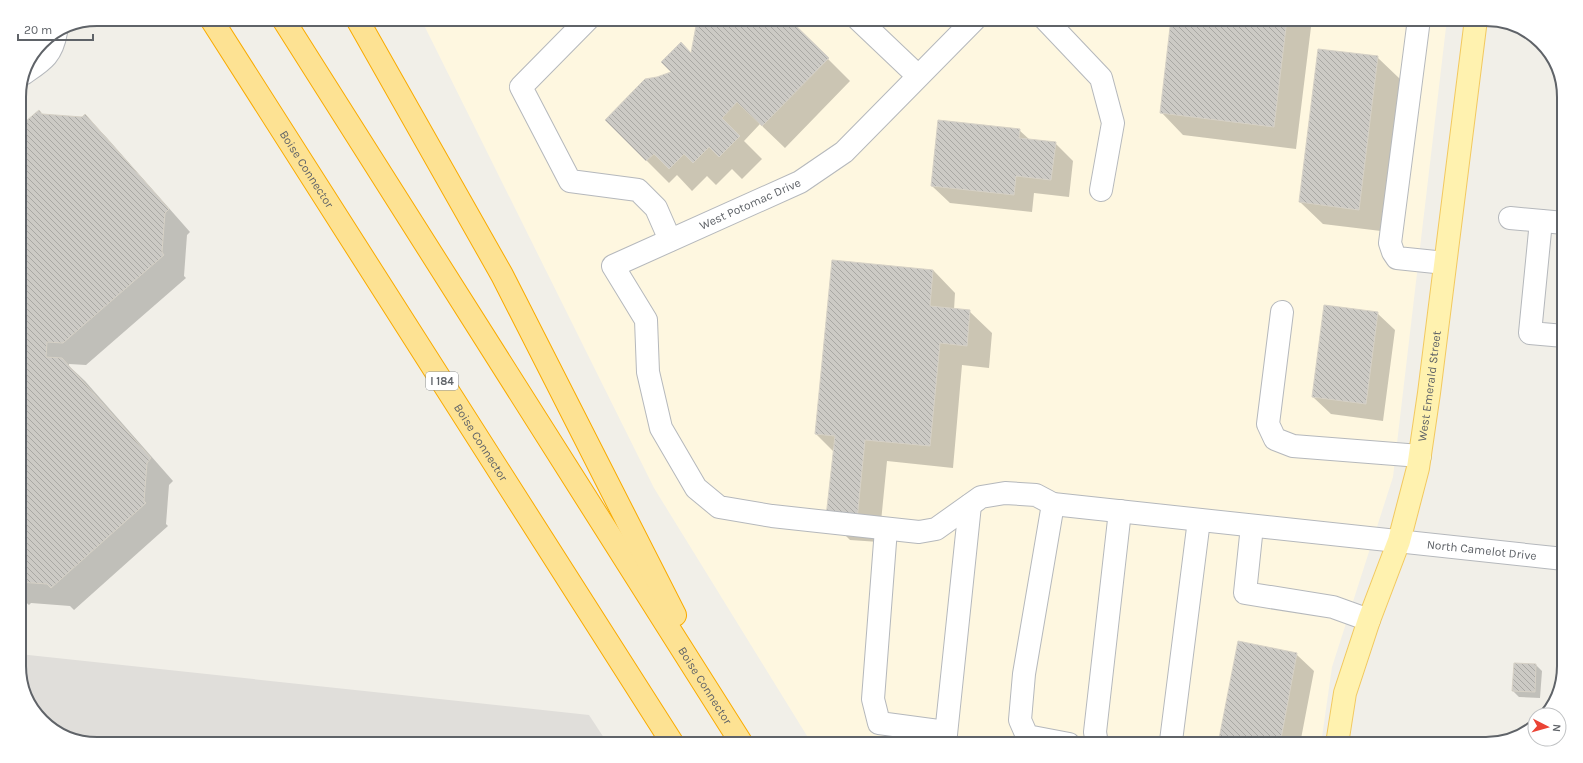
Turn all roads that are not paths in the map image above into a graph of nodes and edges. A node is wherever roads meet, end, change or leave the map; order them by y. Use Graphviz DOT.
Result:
graph roads {
  1 [pos="216,26"];
  2 [pos="287,26"];
  3 [pos="361,26"];
  4 [pos="581,26"];
  5 [pos="865,26"];
  6 [pos="967,26"];
  7 [pos="1052,26"];
  8 [pos="1418,26"];
  9 [pos="1475,26"];
  10 [pos="55,40"];
  11 [pos="32,68"];
  12 [pos="918,76"];
  13 [pos="1101,190"];
  14 [pos="1510,218"];
  15 [pos="1541,221"];
  16 [pos="1557,222"];
  17 [pos="670,240"];
  18 [pos="1445,263"];
  19 [pos="1282,312"];
  20 [pos="1557,335"];
  21 [pos="1420,456"];
  22 [pos="1053,504"];
  23 [pos="970,505"];
  24 [pos="1120,511"];
  25 [pos="1199,520"];
  26 [pos="1252,526"];
  27 [pos="886,529"];
  28 [pos="1399,541"];
  29 [pos="1557,558"];
  30 [pos="1369,620"];
  31 [pos="669,737"];
  32 [pos="738,737"];
  33 [pos="738,737"];
  34 [pos="942,737"];
  35 [pos="946,737"];
  36 [pos="1032,737"];
  37 [pos="1096,737"];
  38 [pos="1172,737"];
  39 [pos="1337,737"];
  1 -- 31 [label="highway, Boise Connector / I 184"];
  2 -- 32 [label="highway, Boise Connector"];
  3 -- 33 [label="highway"];
  4 -- 17 [label="street"];
  5 -- 12 [label="street"];
  6 -- 12 [label="street, West Potomac Drive"];
  7 -- 13 [label="street"];
  8 -- 18 [label="street"];
  9 -- 18 [label="main road, West Emerald Street"];
  10 -- 11 [label="street"];
  12 -- 17 [label="street, West Potomac Drive"];
  14 -- 15 [label="street"];
  15 -- 16 [label="street"];
  15 -- 20 [label="street"];
  17 -- 27 [label="street, West Potomac Drive"];
  18 -- 21 [label="main road, West Emerald Street"];
  19 -- 21 [label="street"];
  21 -- 28 [label="main road, West Emerald Street"];
  22 -- 23 [label="street"];
  22 -- 24 [label="street, North Camelot Drive"];
  22 -- 36 [label="street"];
  23 -- 27 [label="street"];
  23 -- 35 [label="street"];
  24 -- 25 [label="street, North Camelot Drive"];
  24 -- 37 [label="street"];
  25 -- 26 [label="street, North Camelot Drive"];
  25 -- 38 [label="street"];
  26 -- 28 [label="street, North Camelot Drive"];
  26 -- 30 [label="street"];
  27 -- 34 [label="street"];
  28 -- 29 [label="street, North Camelot Drive"];
  28 -- 30 [label="main road, West Emerald Street"];
  30 -- 39 [label="main road, West Emerald Street"];
}
